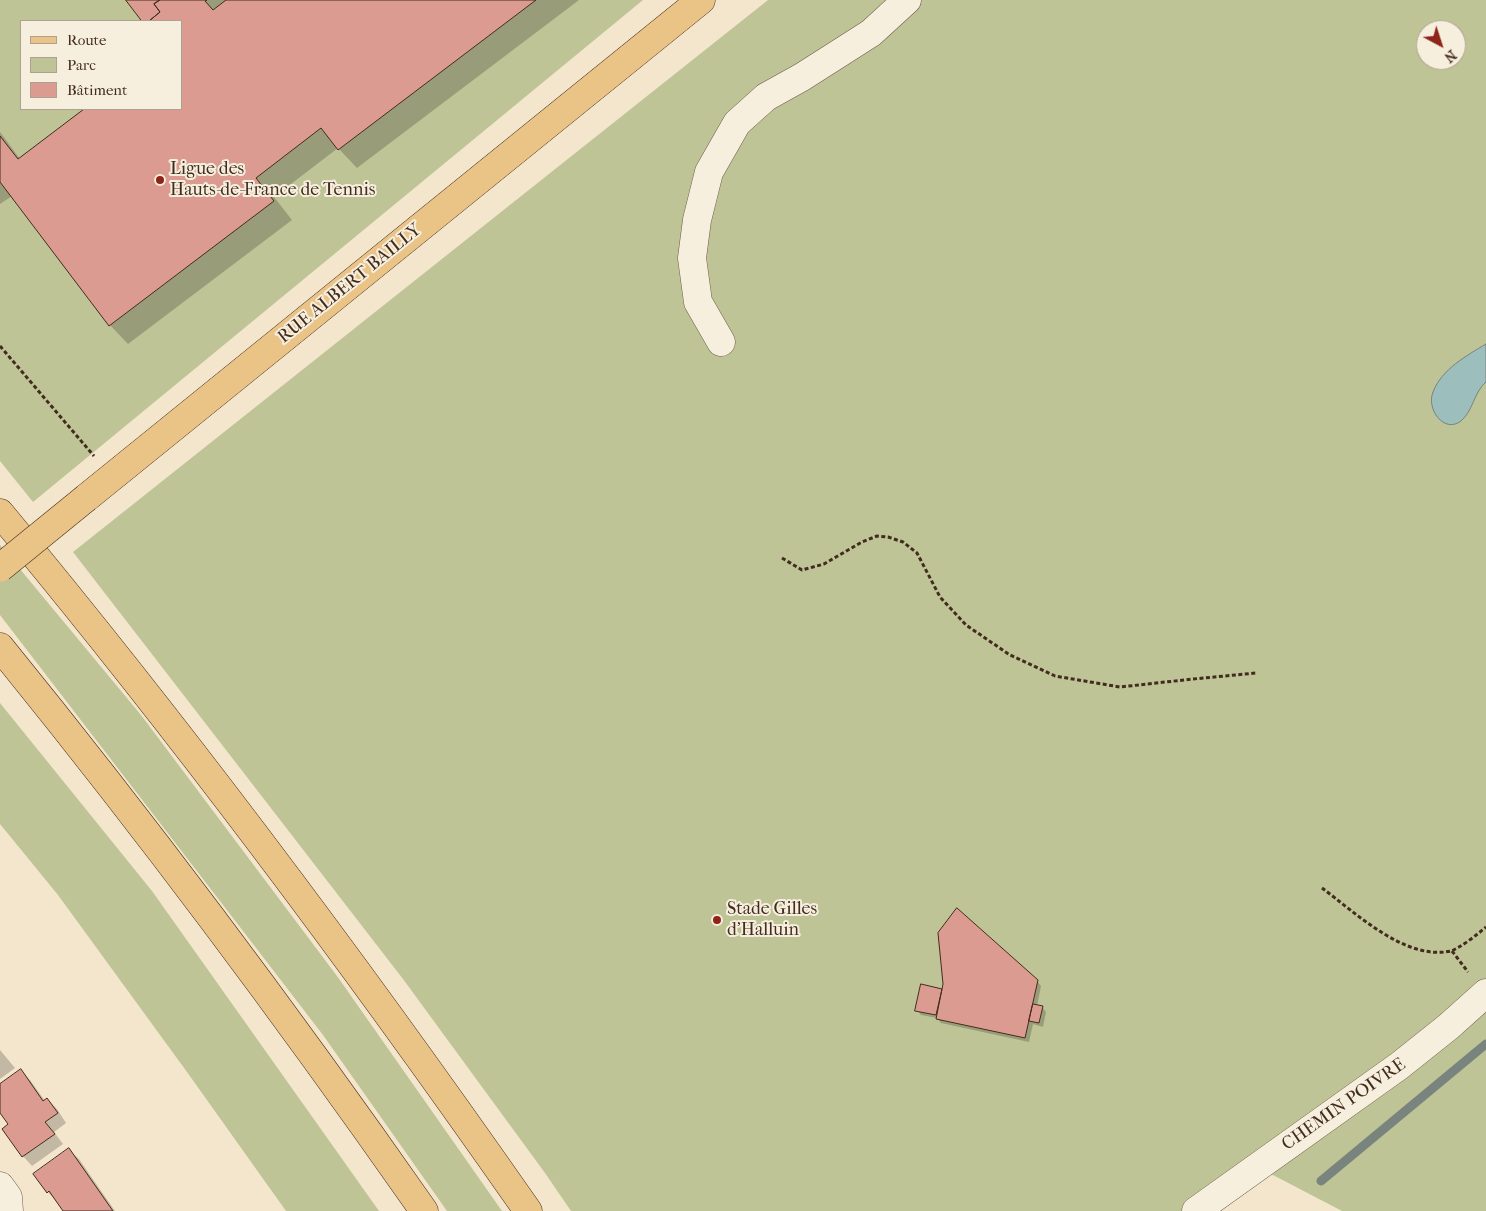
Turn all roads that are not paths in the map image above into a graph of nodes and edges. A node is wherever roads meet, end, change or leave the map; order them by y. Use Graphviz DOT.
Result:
graph roads {
  1 [pos="701,0"];
  2 [pos="907,0"];
  3 [pos="721,342"];
  4 [pos="0,513"];
  5 [pos="0,568"];
  6 [pos="0,647"];
  7 [pos="1486,993"];
  8 [pos="0,1186"];
  9 [pos="9,1211"];
  10 [pos="424,1211"];
  11 [pos="528,1211"];
  12 [pos="1196,1211"];
  1 -- 5 [label="main road, RUE ALBERT BAILLY, bridge"];
  2 -- 3 [label="street"];
  4 -- 11 [label="main road"];
  6 -- 10 [label="main road"];
  7 -- 12 [label="street, CHEMIN POIVRE"];
  8 -- 9 [label="street"];
}
